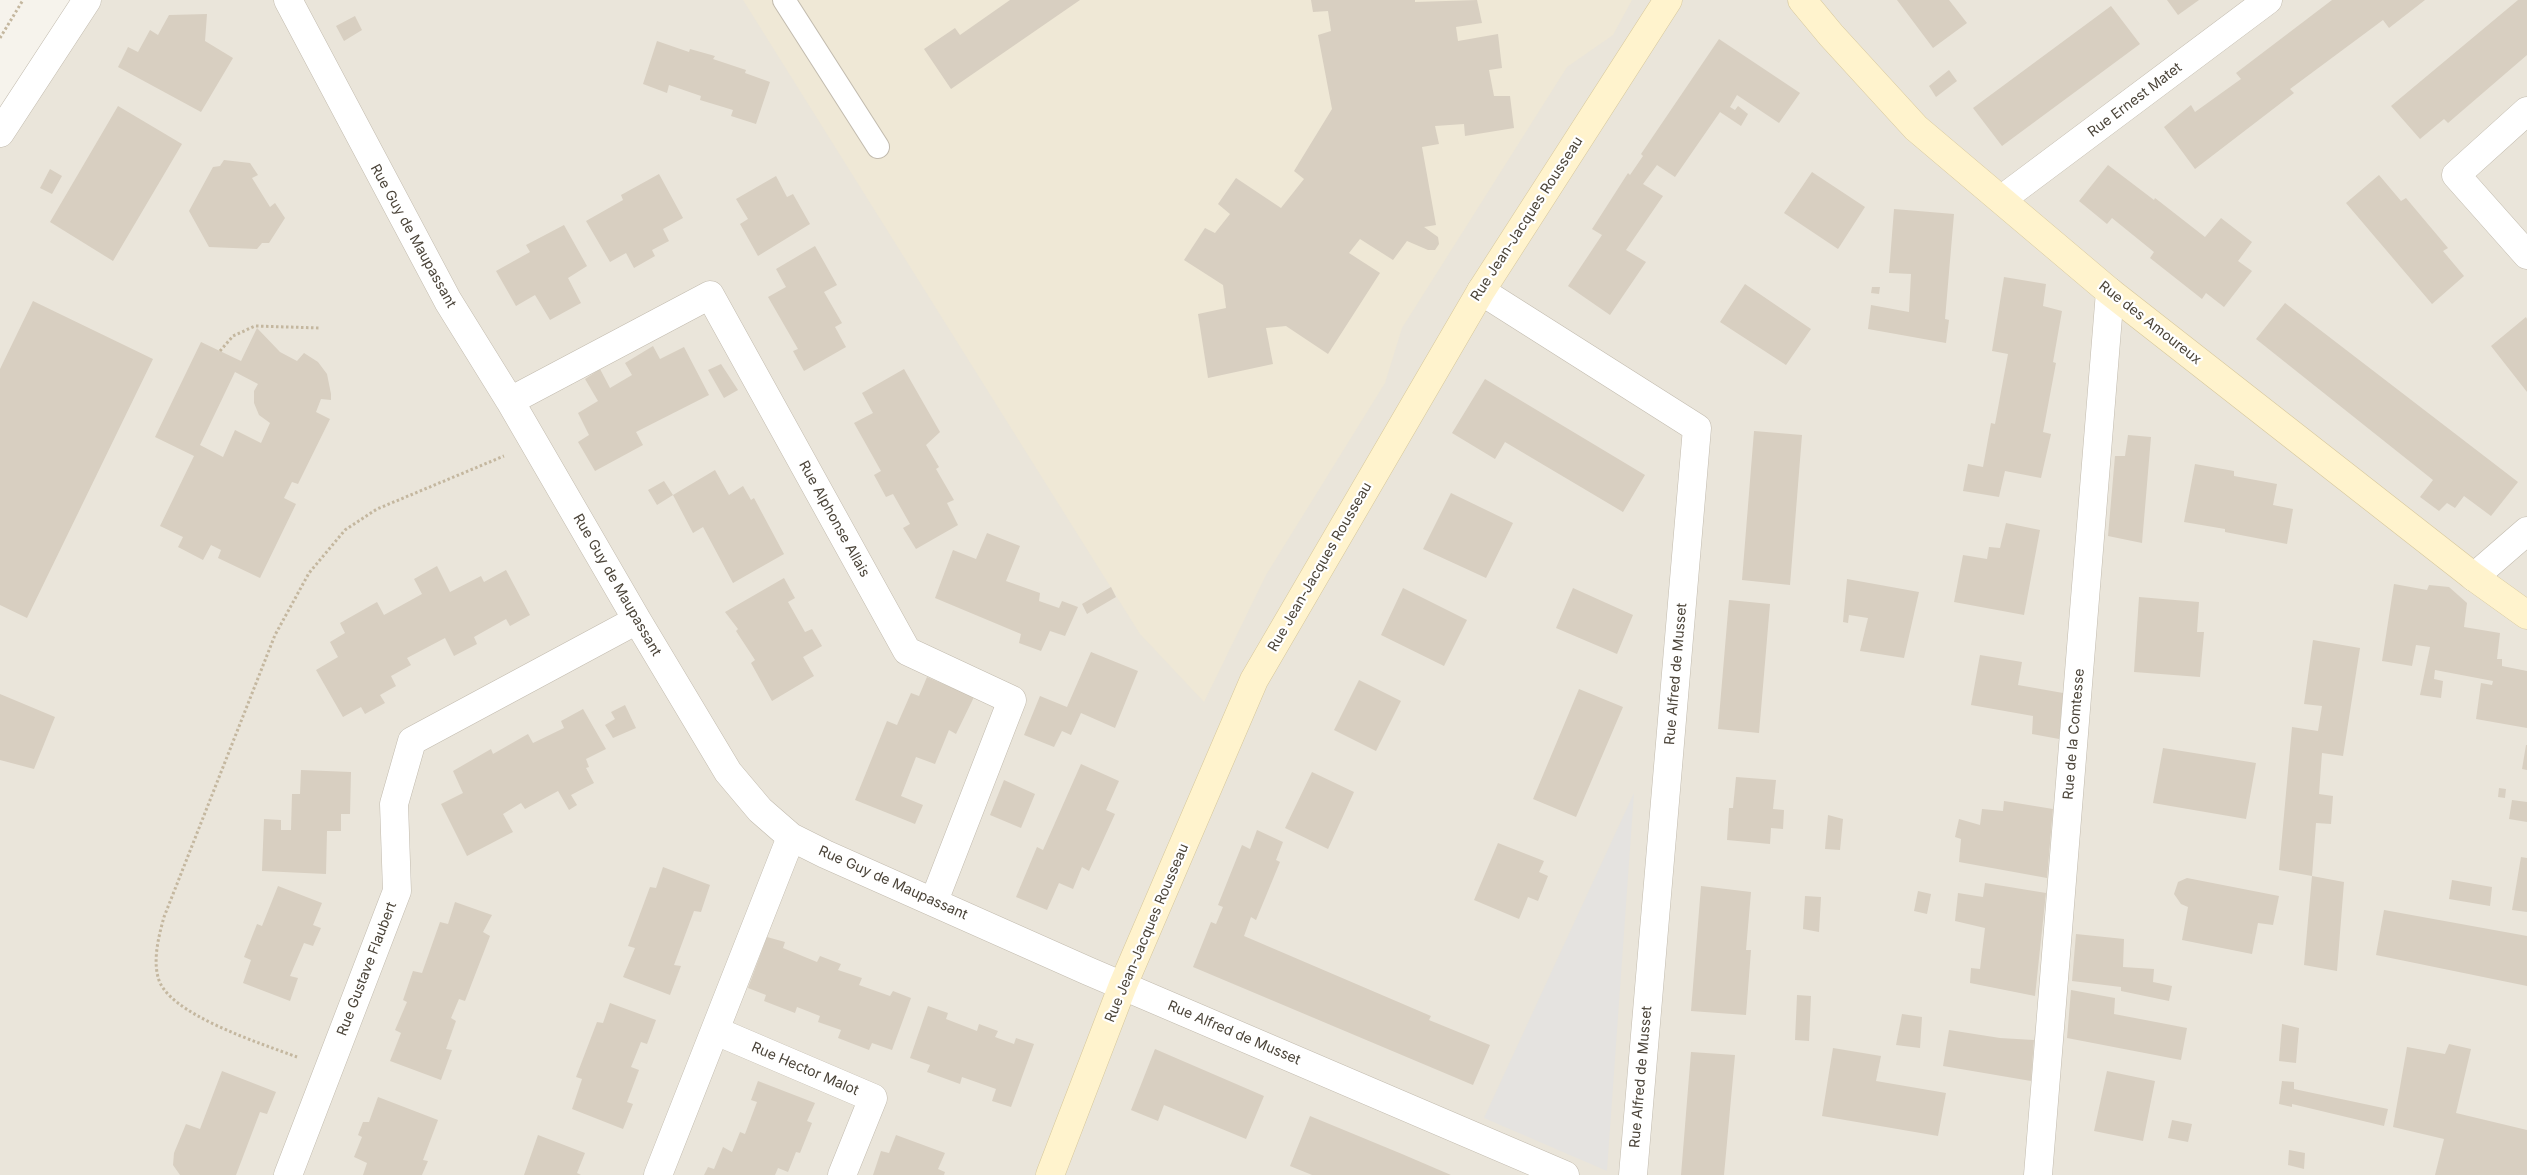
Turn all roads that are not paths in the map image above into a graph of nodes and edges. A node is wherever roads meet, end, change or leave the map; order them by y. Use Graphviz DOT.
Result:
graph roads {
  1 [pos="87,0"];
  2 [pos="288,0"];
  3 [pos="784,0"];
  4 [pos="1668,0"];
  5 [pos="1802,0"];
  6 [pos="2268,0"];
  7 [pos="2527,112"];
  8 [pos="0,133"];
  9 [pos="878,147"];
  10 [pos="2002,199"];
  11 [pos="2527,255"];
  12 [pos="1481,291"];
  13 [pos="2110,292"];
  14 [pos="510,402"];
  15 [pos="2527,531"];
  16 [pos="2474,577"];
  17 [pos="2527,615"];
  18 [pos="637,620"];
  19 [pos="791,837"];
  20 [pos="934,901"];
  21 [pos="1123,985"];
  22 [pos="716,1031"];
  23 [pos="288,1175"];
  24 [pos="658,1175"];
  25 [pos="842,1175"];
  26 [pos="1050,1175"];
  27 [pos="1565,1175"];
  28 [pos="1633,1175"];
  29 [pos="2038,1175"];
  1 -- 8 [label="street"];
  2 -- 14 [label="street, Rue Guy de Maupassant"];
  3 -- 9 [label="lane"];
  4 -- 12 [label="street, Rue Jean-Jacques Rousseau"];
  5 -- 10 [label="street, Rue des Amoureux"];
  6 -- 10 [label="street, Rue Ernest Matet"];
  7 -- 11 [label="street"];
  10 -- 13 [label="street, Rue des Amoureux"];
  12 -- 21 [label="street, Rue Jean-Jacques Rousseau"];
  12 -- 28 [label="street, Rue Alfred de Musset"];
  13 -- 16 [label="street, Rue des Amoureux"];
  13 -- 29 [label="street, Rue de la Comtesse"];
  14 -- 18 [label="street, Rue Guy de Maupassant"];
  14 -- 20 [label="street, Rue Alphonse Allais"];
  15 -- 16 [label="street"];
  16 -- 17 [label="street, Rue des Amoureux"];
  18 -- 19 [label="street, Rue Guy de Maupassant"];
  18 -- 23 [label="street, Rue Gustave Flaubert"];
  19 -- 20 [label="street, Rue Guy de Maupassant"];
  19 -- 22 [label="street"];
  20 -- 21 [label="street, Rue Guy de Maupassant"];
  21 -- 26 [label="street, Rue Jean-Jacques Rousseau"];
  21 -- 27 [label="street, Rue Alfred de Musset"];
  22 -- 24 [label="street"];
  22 -- 25 [label="street, Rue Hector Malot"];
}
